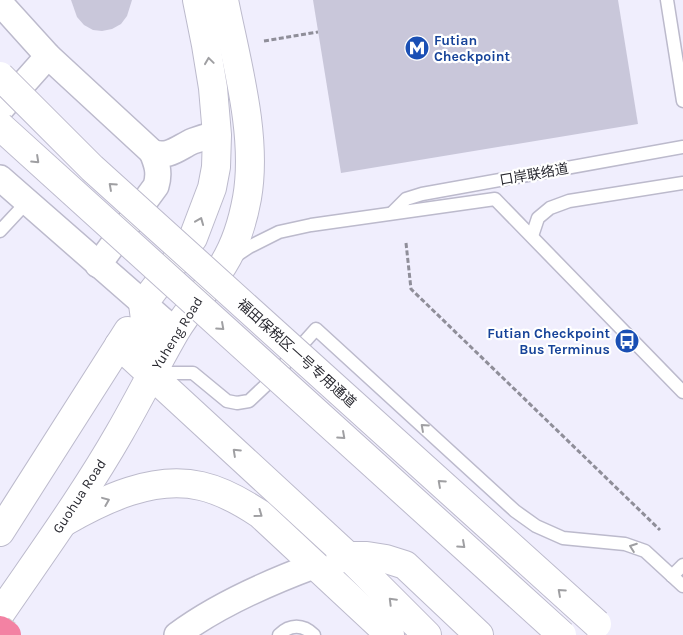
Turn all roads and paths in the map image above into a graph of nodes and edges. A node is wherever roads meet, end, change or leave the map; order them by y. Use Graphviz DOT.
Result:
graph roads {
  1 [pos="197,0"];
  2 [pos="224,0"];
  3 [pos="667,0"];
  4 [pos="0,3"];
  5 [pos="318,32"];
  6 [pos="264,41"];
  7 [pos="48,56"];
  8 [pos="0,76"];
  9 [pos="683,101"];
  10 [pos="0,110"];
  11 [pos="0,126"];
  12 [pos="217,135"];
  13 [pos="683,147"];
  14 [pos="152,152"];
  15 [pos="0,178"];
  16 [pos="683,183"];
  17 [pos="27,202"];
  18 [pos="392,213"];
  19 [pos="0,231"];
  20 [pos="532,236"];
  21 [pos="406,243"];
  22 [pos="224,264"];
  23 [pos="98,265"];
  24 [pos="143,304"];
  25 [pos="175,331"];
  26 [pos="119,345"];
  27 [pos="152,374"];
  28 [pos="680,387"];
  29 [pos="63,523"];
  30 [pos="660,530"];
  31 [pos="0,532"];
  32 [pos="348,556"];
  33 [pos="316,565"];
  34 [pos="683,565"];
  35 [pos="672,576"];
  36 [pos="683,586"];
  37 [pos="0,614"];
  38 [pos="0,630"];
  39 [pos="603,630"];
  40 [pos="7,635"];
  41 [pos="177,635"];
  42 [pos="279,635"];
  43 [pos="314,635"];
  44 [pos="390,635"];
  45 [pos="427,635"];
  46 [pos="479,635"];
  47 [pos="562,635"];
  12 -- 1 [label="main road, one-way"];
  2 -- 22 [label="main road, Yuheng Road"];
  3 -- 9 [label="lane"];
  4 -- 7 [label="street"];
  5 -- 6 [label="path"];
  7 -- 10 [label="street"];
  7 -- 14 [label="street"];
  39 -- 8 [label="main road, 福田保税区一号专用通道, one-way, bridge"];
  11 -- 47 [label="main road, one-way, bridge"];
  12 -- 14 [label="street"];
  24 -- 12 [label="main road, one-way"];
  13 -- 18 [label="lane, 口岸联络道"];
  14 -- 23 [label="street"];
  15 -- 17 [label="street"];
  16 -- 20 [label="lane"];
  17 -- 19 [label="lane"];
  17 -- 23 [label="street"];
  18 -- 20 [label="lane"];
  18 -- 22 [label="lane"];
  20 -- 28 [label="lane"];
  21 -- 30 [label="path"];
  22 -- 25 [label="main road, Yuheng Road"];
  23 -- 24 [label="street"];
  24 -- 25 [label="street"];
  24 -- 26 [label="main road"];
  24 -- 27 [label="main road, Yuheng Road"];
  25 -- 27 [label="main road, Yuheng Road"];
  26 -- 27 [label="main road"];
  26 -- 31 [label="main road"];
  27 -- 29 [label="main road, Guohua Road"];
  32 -- 27 [label="main road, one-way"];
  35 -- 27 [label="lane, one-way"];
  29 -- 33 [label="main road, one-way"];
  29 -- 37 [label="main road, Guohua Road"];
  32 -- 33 [label="main road"];
  45 -- 32 [label="main road, one-way"];
  32 -- 46 [label="main road"];
  33 -- 41 [label="street"];
  33 -- 44 [label="main road"];
  34 -- 35 [label="lane"];
  35 -- 36 [label="lane"];
  38 -- 40 [label="highway, bridge"];
  42 -- 43 [label="lane"];
}
